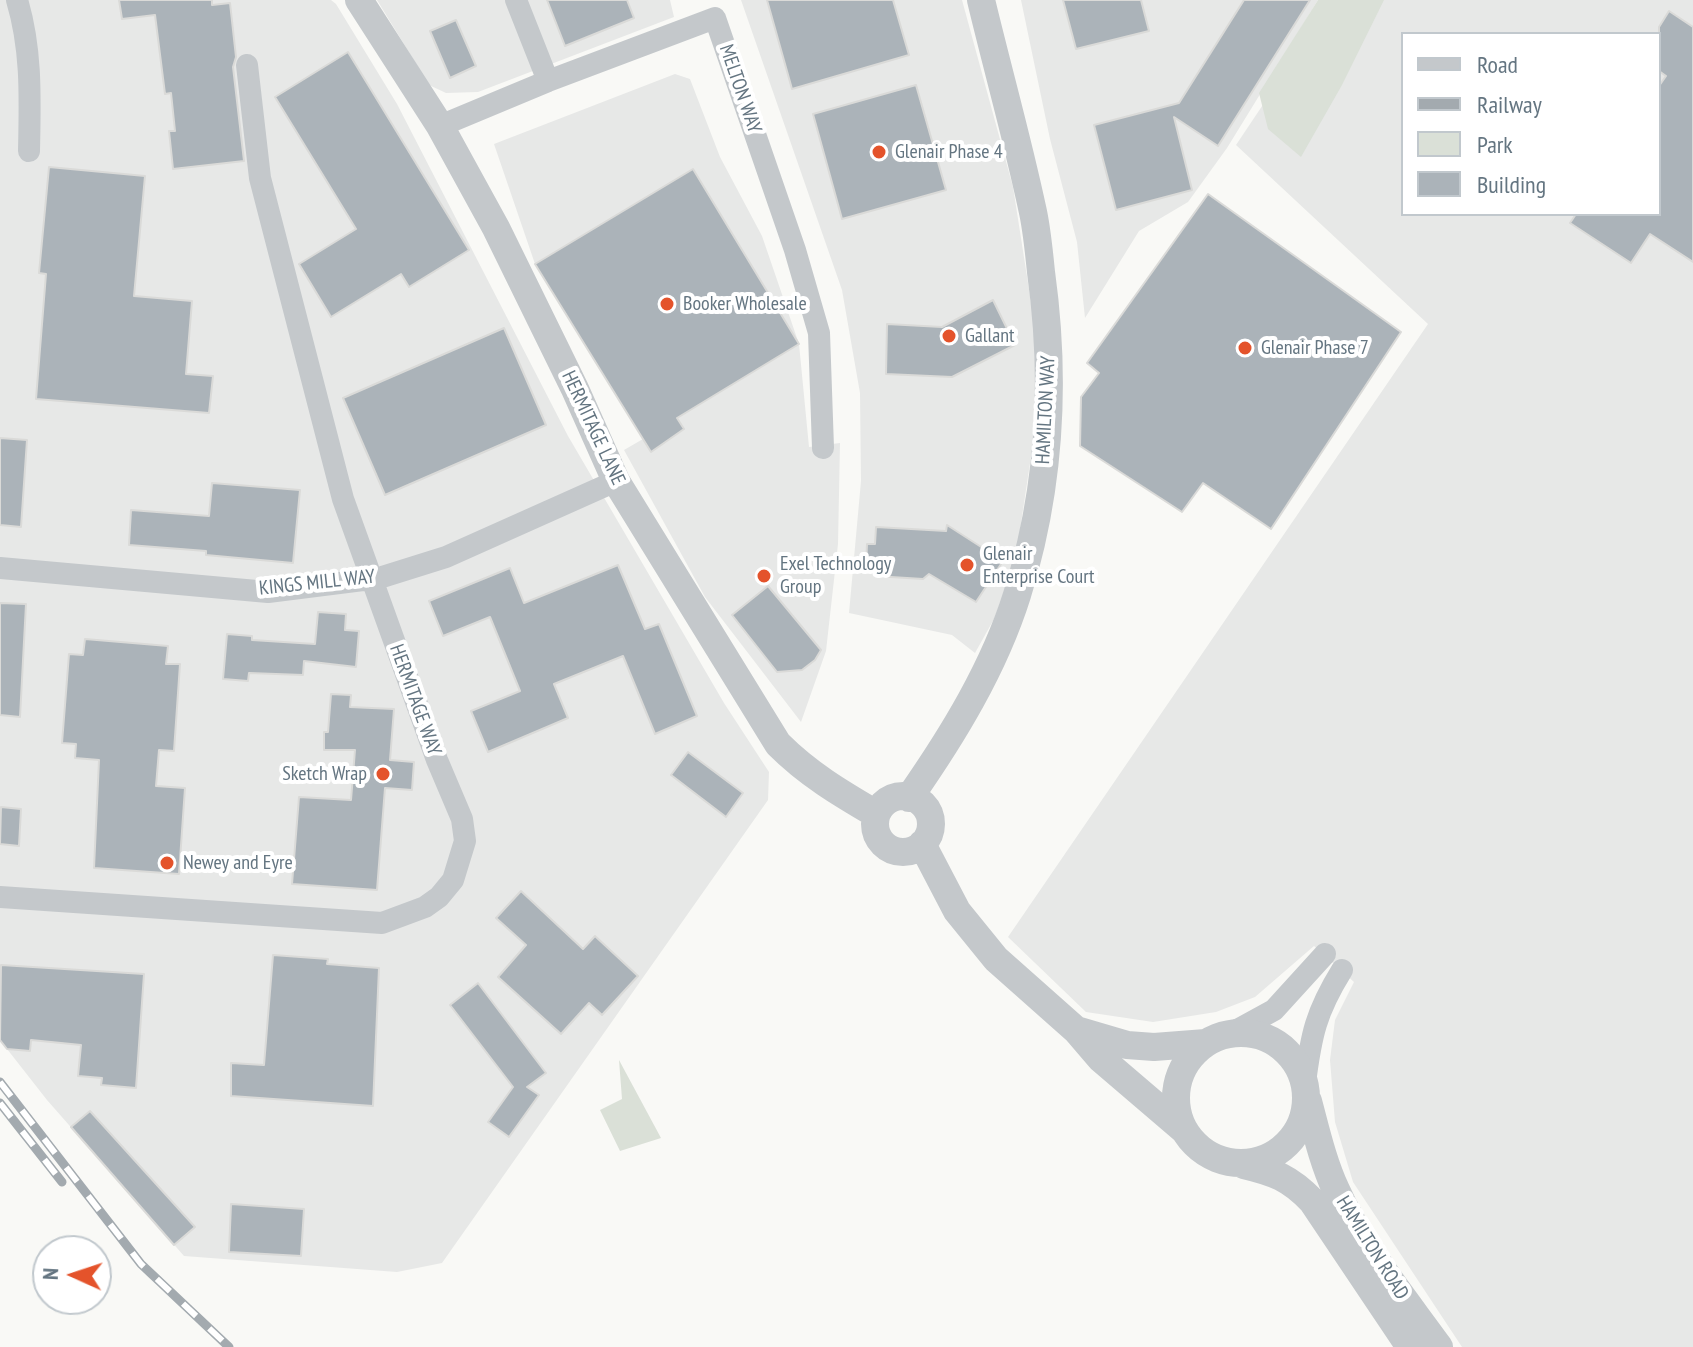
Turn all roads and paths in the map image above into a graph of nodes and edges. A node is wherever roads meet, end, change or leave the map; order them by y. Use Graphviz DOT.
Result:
graph roads {
  1 [pos="17,0"];
  2 [pos="359,0"];
  3 [pos="516,0"];
  4 [pos="981,0"];
  5 [pos="247,65"];
  6 [pos="548,81"];
  7 [pos="440,126"];
  8 [pos="29,151"];
  9 [pos="823,448"];
  10 [pos="616,481"];
  11 [pos="0,568"];
  12 [pos="371,579"];
  13 [pos="909,798"];
  14 [pos="876,814"];
  15 [pos="922,844"];
  16 [pos="0,897"];
  17 [pos="1325,954"];
  18 [pos="1342,970"];
  19 [pos="1076,1030"];
  20 [pos="1232,1033"];
  21 [pos="1206,1043"];
  22 [pos="1306,1090"];
  23 [pos="1184,1129"];
  24 [pos="1238,1163"];
  25 [pos="1410,1347"];
  26 [pos="1439,1347"];
  1 -- 8 [label="street"];
  2 -- 7 [label="street, HERMITAGE LANE"];
  3 -- 6 [label="street"];
  4 -- 13 [label="street, HAMILTON WAY"];
  5 -- 12 [label="street, HERMITAGE WAY"];
  6 -- 7 [label="street, MELTON WAY"];
  6 -- 9 [label="street, MELTON WAY"];
  7 -- 10 [label="street, HERMITAGE LANE"];
  10 -- 12 [label="street, KINGS MILL WAY"];
  10 -- 14 [label="street, HERMITAGE LANE"];
  11 -- 12 [label="street, KINGS MILL WAY"];
  12 -- 16 [label="street, HERMITAGE WAY"];
  13 -- 14 [label="street"];
  13 -- 15 [label="street"];
  14 -- 15 [label="street"];
  15 -- 19 [label="street, HAMILTON ROAD"];
  17 -- 20 [label="street"];
  18 -- 22 [label="street"];
  19 -- 21 [label="street, HAMILTON ROAD"];
  19 -- 23 [label="street, HAMILTON ROAD"];
  20 -- 21 [label="street, HAMILTON ROAD"];
  20 -- 22 [label="street, HAMILTON ROAD"];
  21 -- 23 [label="street"];
  22 -- 24 [label="street"];
  22 -- 26 [label="street, HAMILTON ROAD"];
  23 -- 24 [label="street, HAMILTON ROAD"];
  24 -- 25 [label="street, HAMILTON ROAD"];
}
